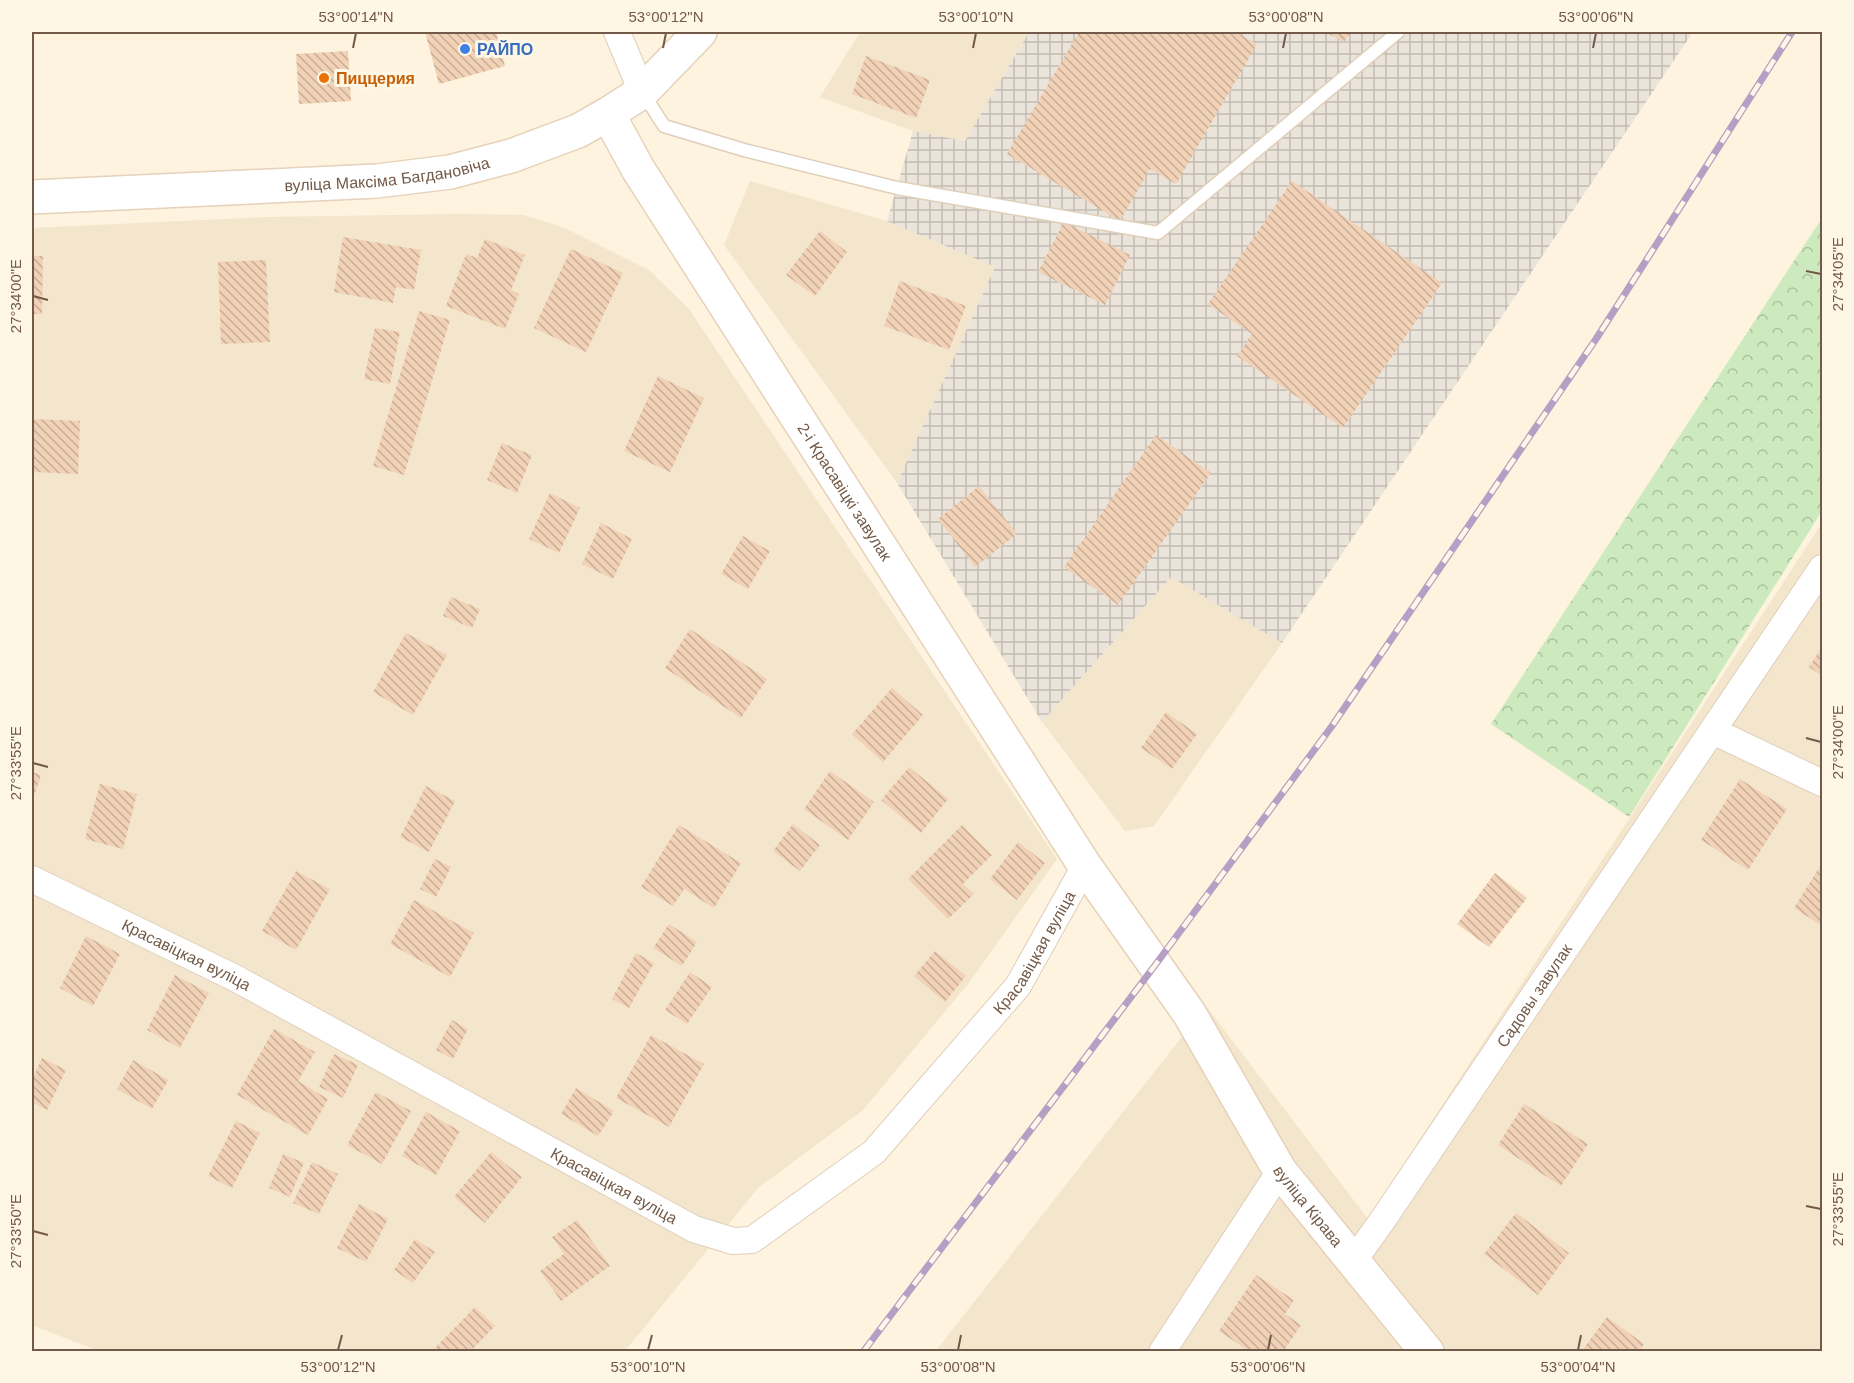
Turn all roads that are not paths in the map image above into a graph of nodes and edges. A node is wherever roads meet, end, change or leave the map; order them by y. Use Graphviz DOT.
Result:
graph roads {
  1 [pos="617,32"];
  2 [pos="700,32"];
  3 [pos="1398,32"];
  4 [pos="642,92"];
  5 [pos="608,114"];
  6 [pos="32,197"];
  7 [pos="1822,568"];
  8 [pos="1713,731"];
  9 [pos="1822,783"];
  10 [pos="1085,866"];
  11 [pos="32,879"];
  12 [pos="1280,1171"];
  13 [pos="1354,1260"];
  14 [pos="1162,1352"];
  15 [pos="1427,1352"];
  1 -- 4 [label="street"];
  2 -- 4 [label="main road, вуліца Максіма Багдановіча"];
  3 -- 4 [label="lane"];
  4 -- 5 [label="main road, вуліца Максіма Багдановіча"];
  5 -- 6 [label="main road, вуліца Максіма Багдановіча"];
  5 -- 10 [label="main road, 2-і Красавіцкі завулак"];
  7 -- 8 [label="street, Садовы завулак"];
  8 -- 9 [label="street"];
  8 -- 13 [label="street, Садовы завулак"];
  10 -- 11 [label="street, Красавіцкая вуліца"];
  10 -- 12 [label="main road, 2-і Красавіцкі завулак"];
  12 -- 13 [label="main road, вуліца Кірава"];
  12 -- 14 [label="street, вуліца Кірава"];
  13 -- 15 [label="main road, вуліца Кірава"];
}
